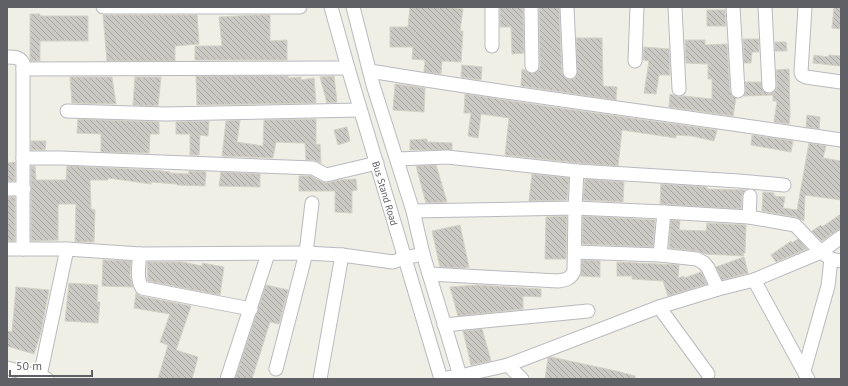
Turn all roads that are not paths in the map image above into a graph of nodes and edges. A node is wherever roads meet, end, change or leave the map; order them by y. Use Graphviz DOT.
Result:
graph roads {
  1 [pos="103,7"];
  2 [pos="116,7"];
  3 [pos="300,7"];
  4 [pos="331,7"];
  5 [pos="353,7"];
  6 [pos="492,7"];
  7 [pos="530,7"];
  8 [pos="567,7"];
  9 [pos="637,7"];
  10 [pos="675,7"];
  11 [pos="733,7"];
  12 [pos="765,7"];
  13 [pos="805,7"];
  14 [pos="492,46"];
  15 [pos="7,56"];
  16 [pos="635,61"];
  17 [pos="532,66"];
  18 [pos="348,68"];
  19 [pos="23,69"];
  20 [pos="370,72"];
  21 [pos="570,72"];
  22 [pos="841,82"];
  23 [pos="373,85"];
  24 [pos="770,86"];
  25 [pos="354,88"];
  26 [pos="679,89"];
  27 [pos="738,91"];
  28 [pos="360,110"];
  29 [pos="67,111"];
  30 [pos="841,140"];
  31 [pos="23,158"];
  32 [pos="396,159"];
  33 [pos="377,163"];
  34 [pos="577,171"];
  35 [pos="784,185"];
  36 [pos="7,189"];
  37 [pos="24,189"];
  38 [pos="750,196"];
  39 [pos="312,203"];
  40 [pos="575,208"];
  41 [pos="413,211"];
  42 [pos="664,212"];
  43 [pos="749,217"];
  44 [pos="841,237"];
  45 [pos="7,249"];
  46 [pos="23,249"];
  47 [pos="66,249"];
  48 [pos="575,252"];
  49 [pos="306,253"];
  50 [pos="140,254"];
  51 [pos="268,254"];
  52 [pos="423,254"];
  53 [pos="342,255"];
  54 [pos="660,255"];
  55 [pos="831,257"];
  56 [pos="404,258"];
  57 [pos="429,274"];
  58 [pos="754,280"];
  59 [pos="718,289"];
  60 [pos="660,307"];
  61 [pos="251,309"];
  62 [pos="588,312"];
  63 [pos="444,325"];
  64 [pos="508,365"];
  65 [pos="7,368"];
  66 [pos="276,368"];
  67 [pos="708,374"];
  68 [pos="806,375"];
  69 [pos="461,377"];
  70 [pos="44,378"];
  71 [pos="227,379"];
  72 [pos="320,379"];
  73 [pos="441,379"];
  74 [pos="522,379"];
  1 -- 2 [label="street"];
  2 -- 3 [label="street"];
  4 -- 18 [label="street, Bus Stand Road"];
  5 -- 20 [label="street, Bus Stand Road"];
  6 -- 14 [label="street"];
  7 -- 17 [label="street"];
  8 -- 21 [label="street"];
  9 -- 16 [label="street"];
  10 -- 26 [label="street"];
  11 -- 27 [label="street"];
  12 -- 24 [label="street"];
  13 -- 22 [label="street"];
  15 -- 19 [label="street"];
  18 -- 19 [label="street"];
  18 -- 25 [label="street, Bus Stand Road"];
  19 -- 31 [label="street"];
  20 -- 23 [label="street, Bus Stand Road"];
  20 -- 30 [label="street"];
  23 -- 25 [label="street"];
  23 -- 32 [label="street, Bus Stand Road"];
  25 -- 28 [label="street, Bus Stand Road"];
  28 -- 29 [label="street"];
  28 -- 33 [label="street, Bus Stand Road"];
  31 -- 33 [label="street"];
  31 -- 37 [label="street"];
  32 -- 34 [label="street"];
  32 -- 41 [label="street, Bus Stand Road"];
  33 -- 56 [label="street, Bus Stand Road"];
  34 -- 35 [label="street"];
  34 -- 40 [label="street"];
  36 -- 37 [label="street"];
  37 -- 46 [label="street"];
  38 -- 43 [label="street"];
  39 -- 49 [label="street"];
  40 -- 41 [label="street"];
  40 -- 42 [label="street"];
  40 -- 48 [label="street"];
  41 -- 52 [label="street, Bus Stand Road"];
  42 -- 43 [label="street"];
  42 -- 54 [label="street"];
  43 -- 55 [label="street"];
  44 -- 55 [label="street"];
  45 -- 46 [label="street"];
  46 -- 47 [label="street"];
  47 -- 50 [label="street"];
  47 -- 70 [label="street"];
  48 -- 54 [label="street"];
  48 -- 57 [label="street"];
  49 -- 51 [label="street"];
  49 -- 53 [label="street"];
  49 -- 66 [label="street"];
  50 -- 51 [label="street"];
  50 -- 61 [label="street"];
  51 -- 61 [label="street"];
  52 -- 56 [label="street"];
  52 -- 57 [label="street, Bus Stand Road"];
  53 -- 56 [label="street"];
  53 -- 72 [label="street"];
  54 -- 59 [label="street"];
  55 -- 58 [label="street"];
  55 -- 68 [label="street"];
  56 -- 73 [label="street, Bus Stand Road"];
  57 -- 63 [label="street, Bus Stand Road"];
  58 -- 59 [label="street"];
  58 -- 68 [label="street"];
  59 -- 60 [label="street"];
  60 -- 64 [label="street"];
  60 -- 67 [label="street"];
  61 -- 71 [label="street"];
  62 -- 63 [label="street"];
  63 -- 69 [label="street, Bus Stand Road"];
  64 -- 69 [label="street"];
  64 -- 74 [label="street"];
  65 -- 70 [label="street"];
  69 -- 73 [label="street"];
}
